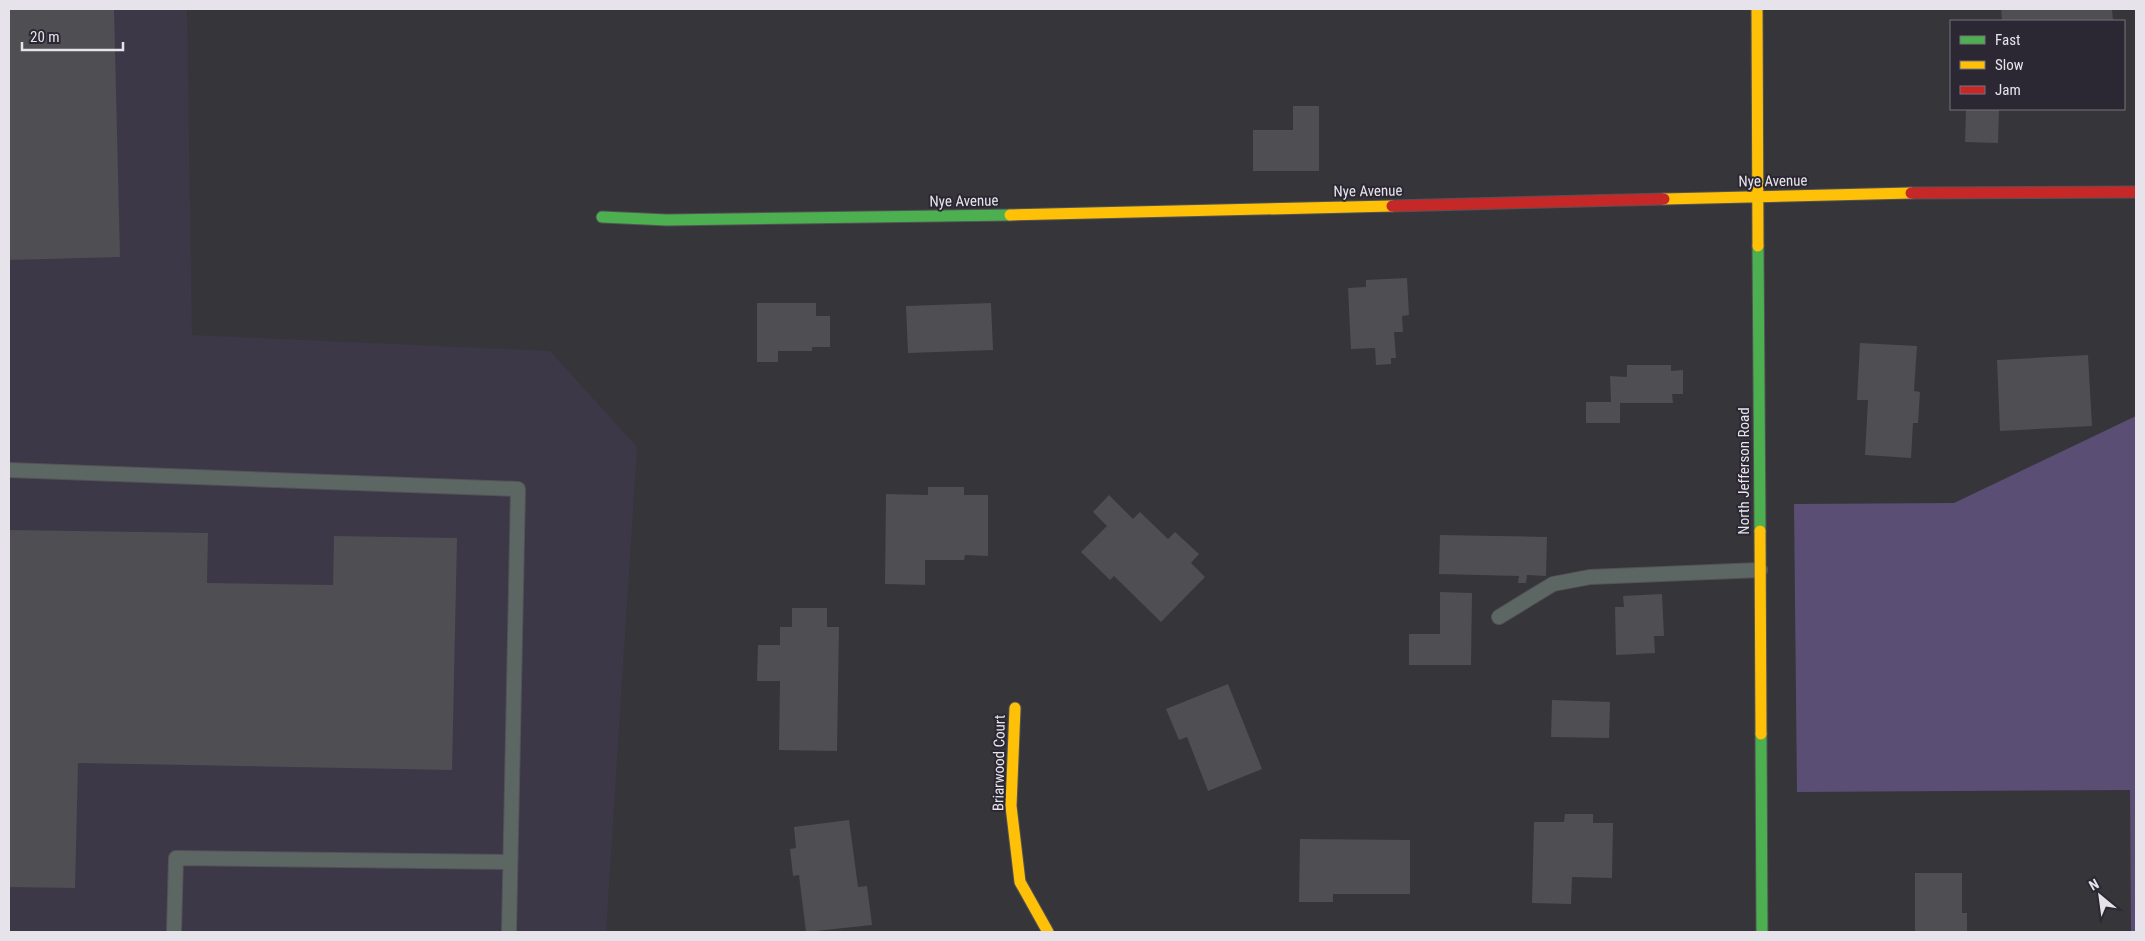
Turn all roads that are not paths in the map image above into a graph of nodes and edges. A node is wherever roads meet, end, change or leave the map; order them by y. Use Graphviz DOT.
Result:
graph roads {
  1 [pos="1757,9"];
  2 [pos="2136,192"];
  3 [pos="1757,196"];
  4 [pos="602,217"];
  5 [pos="9,470"];
  6 [pos="1760,570"];
  7 [pos="1498,617"];
  8 [pos="1015,708"];
  9 [pos="510,862"];
  10 [pos="174,932"];
  11 [pos="509,932"];
  12 [pos="1048,932"];
  13 [pos="1762,932"];
  1 -- 3 [label="street, North Jefferson Road"];
  2 -- 3 [label="street, Nye Avenue"];
  3 -- 4 [label="street, Nye Avenue"];
  3 -- 6 [label="street, North Jefferson Road"];
  5 -- 9 [label="lane"];
  6 -- 7 [label="lane"];
  6 -- 13 [label="street, North Jefferson Road"];
  8 -- 12 [label="street, Briarwood Court"];
  9 -- 10 [label="lane"];
  9 -- 11 [label="lane"];
}
